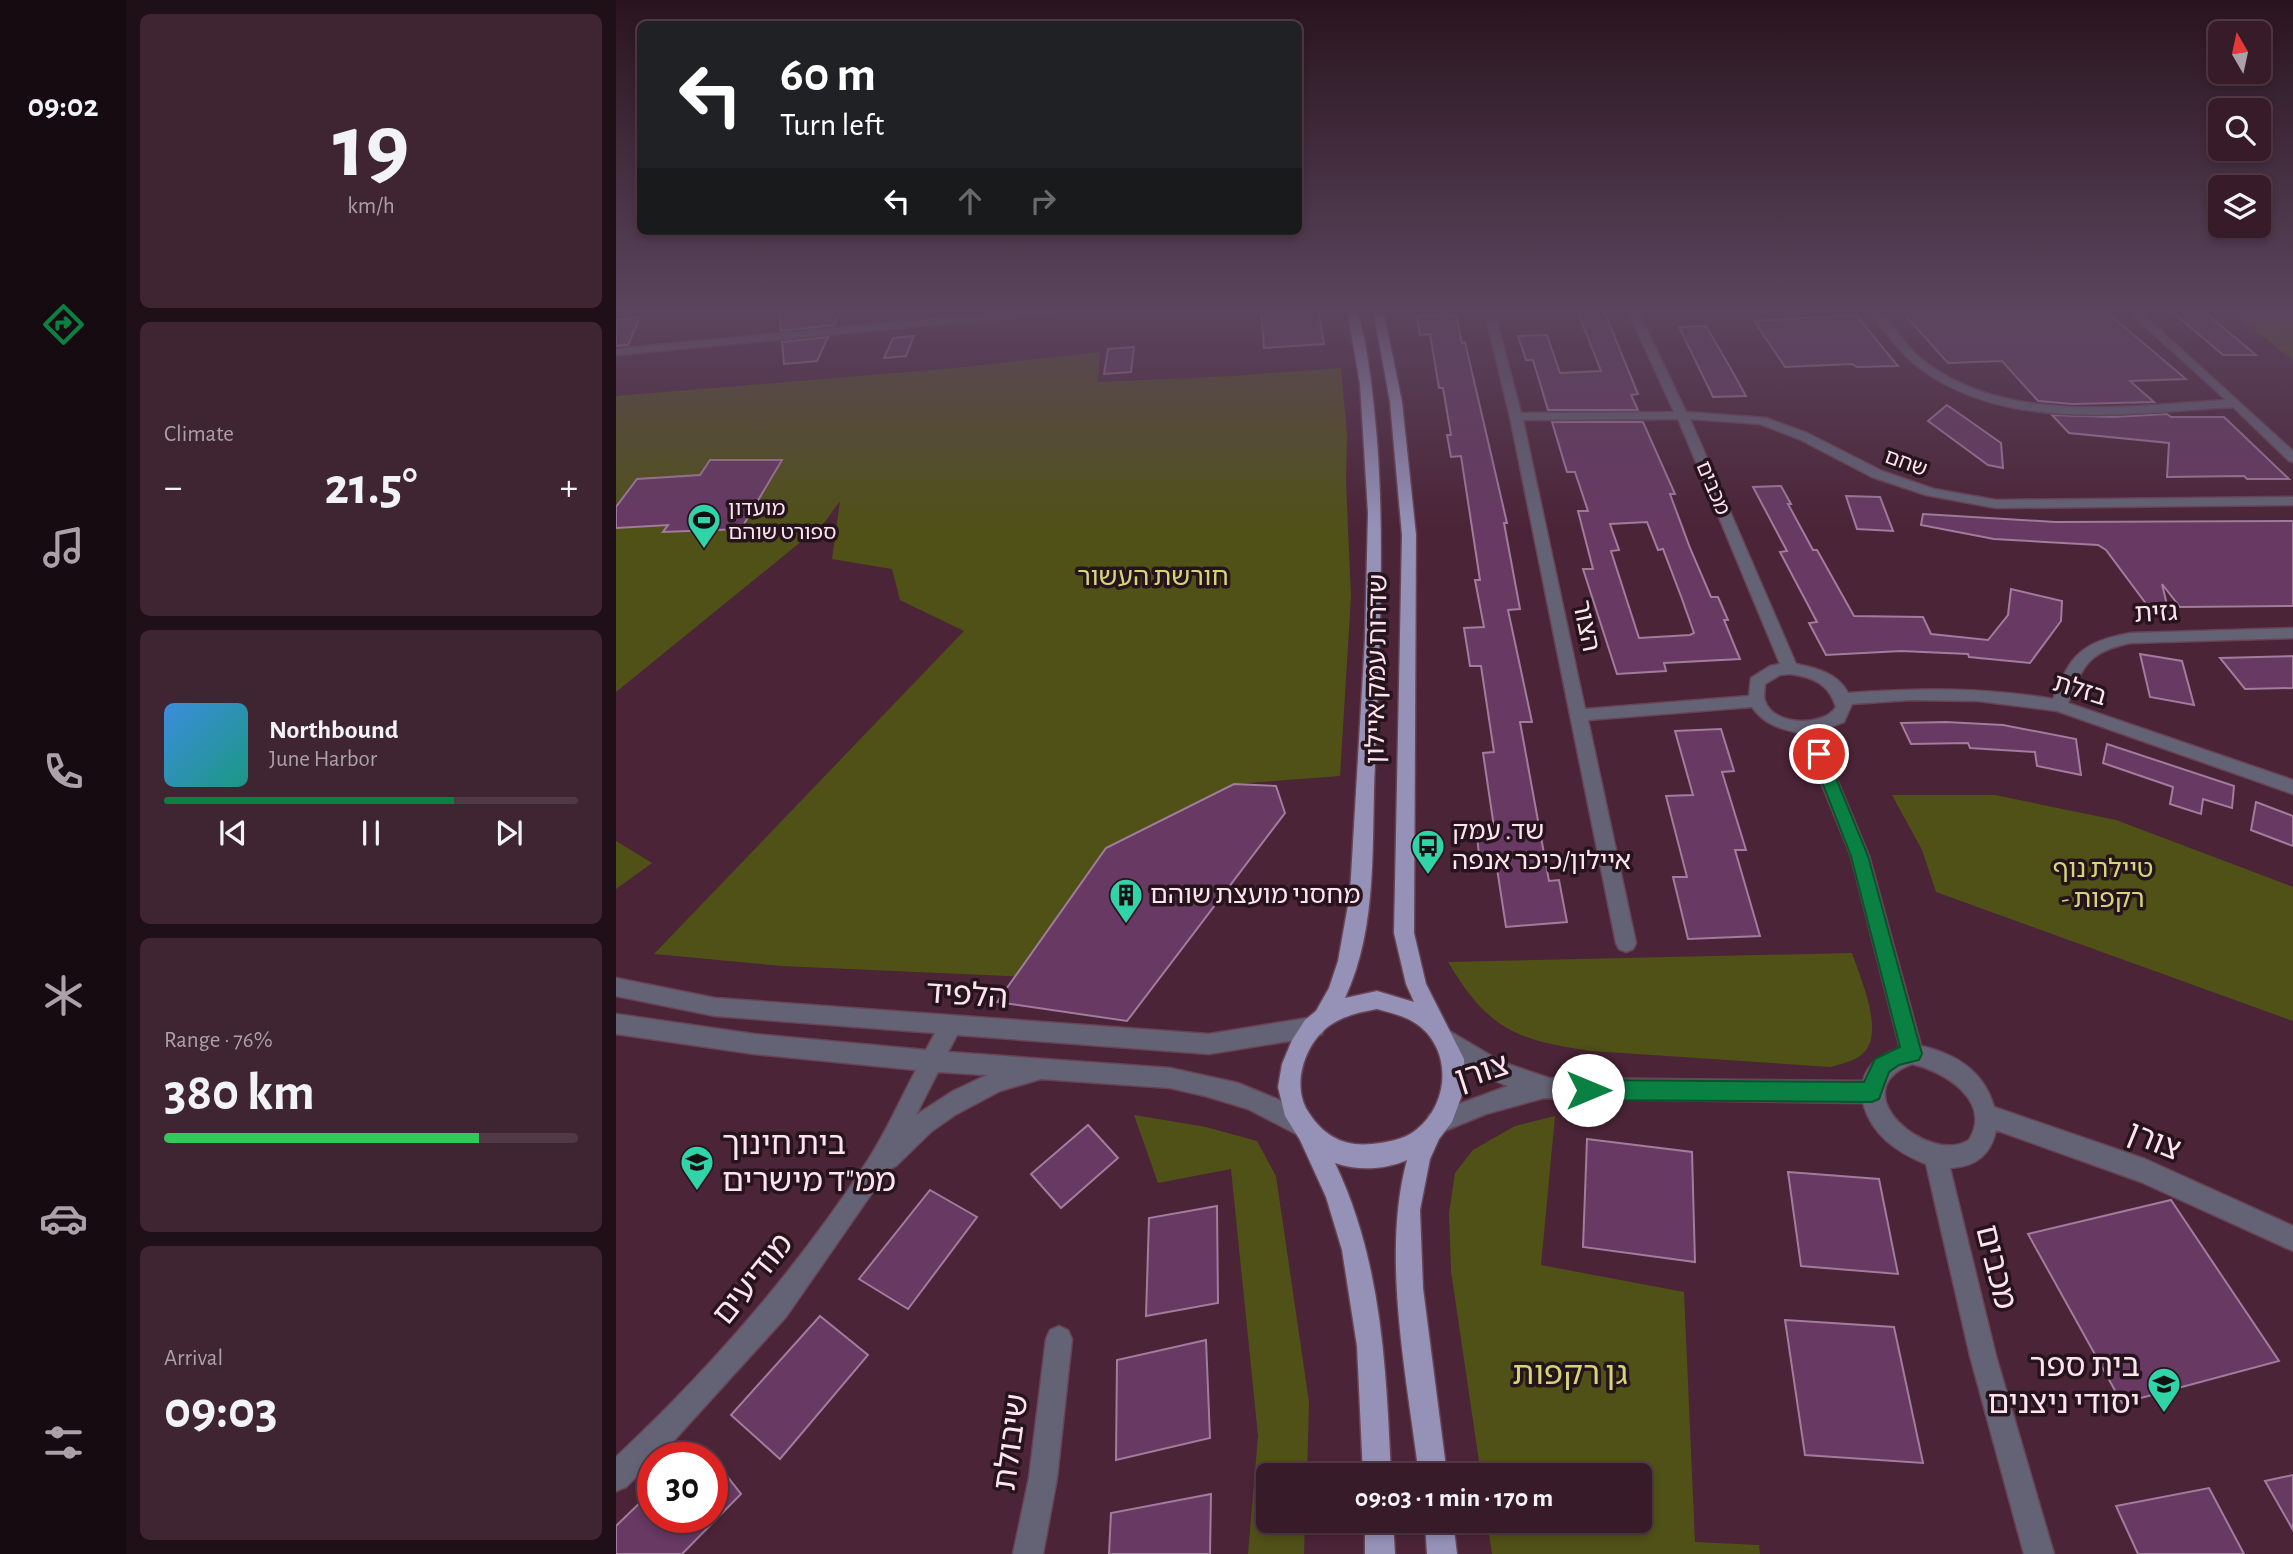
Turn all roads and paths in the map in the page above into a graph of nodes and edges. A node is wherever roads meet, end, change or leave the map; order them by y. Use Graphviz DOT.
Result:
graph roads {
  1 [pos="1364,382"];
  2 [pos="1392,382"];
  3 [pos="1508,382"];
  4 [pos="1666,382"];
  5 [pos="1944,382"];
  6 [pos="2212,382"];
  7 [pos="2236,403"];
  8 [pos="1682,415"];
  9 [pos="1517,416"];
  10 [pos="2293,458"];
  11 [pos="2293,501"];
  12 [pos="2293,634"];
  13 [pos="1790,669"];
  14 [pos="1843,699"];
  15 [pos="1756,701"];
  16 [pos="2059,706"];
  17 [pos="1580,715"];
  18 [pos="1808,729"];
  19 [pos="2293,788"];
  20 [pos="1626,943"];
  21 [pos="616,987"];
  22 [pos="1319,1022"];
  23 [pos="616,1024"];
  24 [pos="951,1026"];
  25 [pos="1441,1033"];
  26 [pos="1912,1054"];
  27 [pos="934,1059"];
  28 [pos="1059,1069"];
  29 [pos="1549,1088"];
  30 [pos="1872,1092"];
  31 [pos="1987,1116"];
  32 [pos="1304,1128"];
  33 [pos="1434,1128"];
  34 [pos="1936,1158"];
  35 [pos="877,1167"];
  36 [pos="2293,1239"];
  37 [pos="1059,1339"];
  38 [pos="1376,1463"];
  39 [pos="1432,1463"];
  40 [pos="616,1477"];
  41 [pos="1379,1533"];
  42 [pos="1440,1533"];
  43 [pos="1028,1554"];
  44 [pos="1380,1554"];
  45 [pos="1442,1554"];
  46 [pos="2039,1554"];
  1 -- 22 [label="main road, שדרות עמק איילון"];
  2 -- 25 [label="main road, שדרות עמק איילון"];
  3 -- 9 [label="street, הצור"];
  4 -- 8 [label="street, מכבים"];
  5 -- 7 [label="street"];
  6 -- 7 [label="street"];
  7 -- 10 [label="street"];
  8 -- 9 [label="street, שחם"];
  8 -- 11 [label="street, שחם"];
  8 -- 13 [label="street, מכבים"];
  9 -- 17 [label="street, הצור"];
  12 -- 16 [label="street, גזית"];
  13 -- 14 [label="street"];
  13 -- 15 [label="street"];
  14 -- 16 [label="street, בזלת"];
  14 -- 18 [label="street"];
  15 -- 17 [label="street"];
  15 -- 18 [label="street"];
  16 -- 19 [label="street, בזלת"];
  17 -- 20 [label="street, הצור"];
  18 -- 26 [label="street"];
  21 -- 24 [label="street, הלפיד"];
  22 -- 24 [label="street, הלפיד"];
  22 -- 25 [label="main road"];
  22 -- 32 [label="main road"];
  23 -- 27 [label="street"];
  24 -- 27 [label="street, מודיעים"];
  25 -- 29 [label="street, צורן"];
  25 -- 33 [label="main road"];
  26 -- 30 [label="street"];
  26 -- 31 [label="street"];
  27 -- 28 [label="street"];
  27 -- 35 [label="street, מודיעים"];
  28 -- 32 [label="street"];
  28 -- 35 [label="street"];
  29 -- 30 [label="street, צורן"];
  29 -- 33 [label="street, צורן"];
  30 -- 34 [label="street"];
  31 -- 34 [label="street"];
  31 -- 36 [label="street, צורן"];
  32 -- 33 [label="main road"];
  32 -- 38 [label="main road"];
  33 -- 39 [label="main road"];
  34 -- 46 [label="street, מכבים"];
  35 -- 40 [label="street, מודיעים"];
  37 -- 43 [label="street, שיבולת"];
  41 -- 44 [label="main road"];
  42 -- 45 [label="main road"];
}
